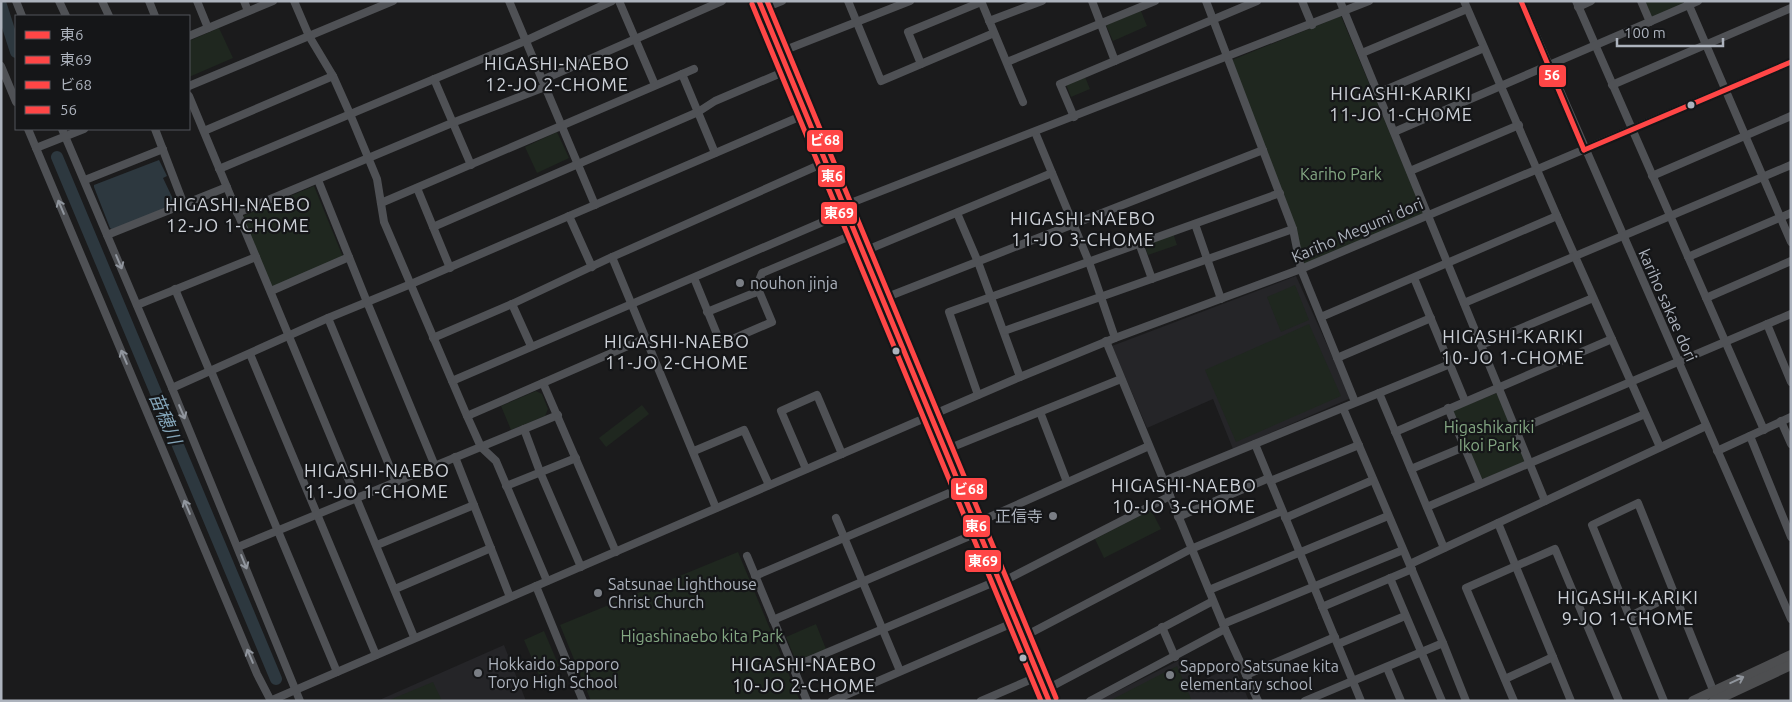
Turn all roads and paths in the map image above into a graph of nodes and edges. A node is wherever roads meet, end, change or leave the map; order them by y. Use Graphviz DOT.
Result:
graph roads {
  1 [pos="16,1"];
  2 [pos="59,1"];
  3 [pos="102,1"];
  4 [pos="149,1"];
  5 [pos="197,1"];
  6 [pos="244,1"];
  7 [pos="273,1"];
  8 [pos="294,1"];
  9 [pos="393,1"];
  10 [pos="612,1"];
  11 [pos="619,1"];
  12 [pos="722,1"];
  13 [pos="782,1"];
  14 [pos="848,1"];
  15 [pos="910,1"];
  16 [pos="981,1"];
  17 [pos="1042,1"];
  18 [pos="1092,1"];
  19 [pos="1155,1"];
  20 [pos="1206,1"];
  21 [pos="1257,1"];
  22 [pos="1302,1"];
  23 [pos="1340,1"];
  24 [pos="1369,1"];
  25 [pos="1520,1"];
  26 [pos="1591,1"];
  27 [pos="1641,1"];
  28 [pos="1698,1"];
  29 [pos="512,2"];
  30 [pos="1688,3"];
  31 [pos="1577,4"];
  32 [pos="761,5"];
  33 [pos="1466,5"];
  34 [pos="1791,8"];
  35 [pos="248,11"];
  36 [pos="1344,11"];
  37 [pos="22,15"];
  38 [pos="66,15"];
  39 [pos="109,15"];
  40 [pos="155,15"];
  41 [pos="1213,19"];
  42 [pos="856,21"];
  43 [pos="989,22"];
  44 [pos="1650,22"];
  45 [pos="1100,24"];
  46 [pos="1312,25"];
  47 [pos="208,28"];
  48 [pos="994,33"];
  49 [pos="190,36"];
  50 [pos="309,36"];
  51 [pos="635,39"];
  52 [pos="526,41"];
  53 [pos="1706,45"];
  54 [pos="1595,46"];
  55 [pos="1484,48"];
  56 [pos="780,52"];
  57 [pos="1362,53"];
  58 [pos="1228,58"];
  59 [pos="1115,61"];
  60 [pos="1006,62"];
  61 [pos="1791,62"];
  62 [pos="921,64"];
  63 [pos="1,66"];
  64 [pos="1548,66"];
  65 [pos="694,69"];
  66 [pos="788,70"];
  67 [pos="682,74"];
  68 [pos="333,76"];
  69 [pos="434,79"];
  70 [pos="543,83"];
  71 [pos="655,85"];
  72 [pos="1612,85"];
  73 [pos="190,86"];
  74 [pos="1502,86"];
  75 [pos="1726,90"];
  76 [pos="1378,93"];
  77 [pos="190,98"];
  78 [pos="15,100"];
  79 [pos="1023,102"];
  80 [pos="698,112"];
  81 [pos="350,114"];
  82 [pos="806,114"];
  83 [pos="1791,116"];
  84 [pos="1074,117"];
  85 [pos="452,123"];
  86 [pos="1519,125"];
  87 [pos="561,126"];
  88 [pos="28,130"];
  89 [pos="62,130"];
  90 [pos="82,130"];
  91 [pos="155,130"];
  92 [pos="1631,130"];
  93 [pos="204,131"];
  94 [pos="1035,132"];
  95 [pos="1394,132"];
  96 [pos="1746,136"];
  97 [pos="64,137"];
  98 [pos="36,148"];
  99 [pos="163,149"];
  100 [pos="1263,150"];
  101 [pos="1584,150"];
  102 [pos="714,153"];
  103 [pos="368,158"];
  104 [pos="826,162"];
  105 [pos="578,164"];
  106 [pos="471,165"];
  107 [pos="1791,165"];
  108 [pos="219,169"];
  109 [pos="1538,170"];
  110 [pos="1410,171"];
  111 [pos="1052,173"];
  112 [pos="1652,176"];
  113 [pos="1763,177"];
  114 [pos="85,180"];
  115 [pos="318,180"];
  116 [pos="227,187"];
  117 [pos="417,188"];
  118 [pos="1280,194"];
  119 [pos="381,203"];
  120 [pos="184,204"];
  121 [pos="595,205"];
  122 [pos="845,209"];
  123 [pos="237,213"];
  124 [pos="958,213"];
  125 [pos="1791,213"];
  126 [pos="1428,215"];
  127 [pos="569,216"];
  128 [pos="1557,216"];
  129 [pos="1670,216"];
  130 [pos="1780,218"];
  131 [pos="1195,224"];
  132 [pos="1073,225"];
  133 [pos="432,227"];
  134 [pos="1293,229"];
  135 [pos="855,234"];
  136 [pos="107,235"];
  137 [pos="1623,236"];
  138 [pos="1791,242"];
  139 [pos="1139,243"];
  140 [pos="862,252"];
  141 [pos="1576,256"];
  142 [pos="256,257"];
  143 [pos="349,257"];
  144 [pos="612,257"];
  145 [pos="1688,257"];
  146 [pos="1207,260"];
  147 [pos="1791,261"];
  148 [pos="978,262"];
  149 [pos="1089,262"];
  150 [pos="1448,263"];
  151 [pos="592,267"];
  152 [pos="450,268"];
  153 [pos="1301,269"];
  154 [pos="694,278"];
  155 [pos="1152,278"];
  156 [pos="1414,278"];
  157 [pos="411,284"];
  158 [pos="175,289"];
  159 [pos="271,291"];
  160 [pos="754,294"];
  161 [pos="991,296"];
  162 [pos="1102,296"];
  163 [pos="1593,298"];
  164 [pos="1706,298"];
  165 [pos="1221,299"];
  166 [pos="882,300"];
  167 [pos="366,302"];
  168 [pos="1464,303"];
  169 [pos="512,304"];
  170 [pos="632,304"];
  171 [pos="137,305"];
  172 [pos="707,312"];
  173 [pos="1791,314"];
  174 [pos="1321,317"];
  175 [pos="328,318"];
  176 [pos="1432,318"];
  177 [pos="1767,324"];
  178 [pos="1004,331"];
  179 [pos="289,336"];
  180 [pos="433,338"];
  181 [pos="646,338"];
  182 [pos="1115,338"];
  183 [pos="1612,339"];
  184 [pos="1106,341"];
  185 [pos="1725,342"];
  186 [pos="1481,345"];
  187 [pos="531,346"];
  188 [pos="250,354"];
  189 [pos="1337,358"];
  190 [pos="1678,362"];
  191 [pos="1450,364"];
  192 [pos="210,371"];
  193 [pos="1789,373"];
  194 [pos="1020,377"];
  195 [pos="1121,379"];
  196 [pos="452,380"];
  197 [pos="1632,382"];
  198 [pos="1791,382"];
  199 [pos="543,383"];
  200 [pos="1499,387"];
  201 [pos="172,388"];
  202 [pos="1379,393"];
  203 [pos="978,395"];
  204 [pos="1465,401"];
  205 [pos="1355,402"];
  206 [pos="1343,408"];
  207 [pos="1448,408"];
  208 [pos="1040,412"];
  209 [pos="1645,414"];
  210 [pos="558,415"];
  211 [pos="930,415"];
  212 [pos="467,416"];
  213 [pos="1791,417"];
  214 [pos="1781,421"];
  215 [pos="1706,426"];
  216 [pos="524,429"];
  217 [pos="1517,430"];
  218 [pos="1764,430"];
  219 [pos="1395,432"];
  220 [pos="1750,436"];
  221 [pos="1255,444"];
  222 [pos="1791,444"];
  223 [pos="1359,445"];
  224 [pos="1149,446"];
  225 [pos="481,447"];
  226 [pos="1464,447"];
  227 [pos="1660,447"];
  228 [pos="945,450"];
  229 [pos="694,451"];
  230 [pos="1717,451"];
  231 [pos="842,454"];
  232 [pos="455,457"];
  233 [pos="576,458"];
  234 [pos="1530,464"];
  235 [pos="435,466"];
  236 [pos="806,469"];
  237 [pos="1411,469"];
  238 [pos="540,472"];
  239 [pos="1269,480"];
  240 [pos="1373,480"];
  241 [pos="1164,481"];
  242 [pos="396,482"];
  243 [pos="1067,482"];
  244 [pos="1480,484"];
  245 [pos="769,485"];
  246 [pos="506,486"];
  247 [pos="961,488"];
  248 [pos="1170,496"];
  249 [pos="357,498"];
  250 [pos="1545,501"];
  251 [pos="474,505"];
  252 [pos="1427,507"];
  253 [pos="716,508"];
  254 [pos="318,513"];
  255 [pos="1283,515"];
  256 [pos="1388,516"];
  257 [pos="1178,517"];
  258 [pos="836,518"];
  259 [pos="976,523"];
  260 [pos="1498,523"];
  261 [pos="278,530"];
  262 [pos="979,532"];
  263 [pos="1791,537"];
  264 [pos="844,538"];
  265 [pos="377,545"];
  266 [pos="238,547"];
  267 [pos="491,548"];
  268 [pos="1444,548"];
  269 [pos="1192,549"];
  270 [pos="1403,550"];
  271 [pos="616,552"];
  272 [pos="1300,554"];
  273 [pos="747,556"];
  274 [pos="1515,566"];
  275 [pos="581,567"];
  276 [pos="1411,567"];
  277 [pos="755,576"];
  278 [pos="1390,578"];
  279 [pos="547,581"];
  280 [pos="864,582"];
  281 [pos="1000,582"];
  282 [pos="536,586"];
  283 [pos="1314,588"];
  284 [pos="395,589"];
  285 [pos="1209,590"];
  286 [pos="1675,594"];
  287 [pos="1791,596"];
  288 [pos="510,597"];
  289 [pos="1213,600"];
  290 [pos="1782,600"];
  291 [pos="1322,607"];
  292 [pos="1405,616"];
  293 [pos="1630,616"];
  294 [pos="1791,619"];
  295 [pos="774,620"];
  296 [pos="1015,622"];
  297 [pos="1224,626"];
  298 [pos="1162,627"];
  299 [pos="883,630"];
  300 [pos="414,637"];
  301 [pos="1022,638"];
  302 [pos="1336,640"];
  303 [pos="1444,643"];
  304 [pos="1421,652"];
  305 [pos="376,655"];
  306 [pos="1791,655"];
  307 [pos="1175,656"];
  308 [pos="1553,657"];
  309 [pos="1791,665"];
  310 [pos="793,667"];
  311 [pos="1387,668"];
  312 [pos="900,671"];
  313 [pos="337,672"];
  314 [pos="1246,675"];
  315 [pos="1039,676"];
  316 [pos="1504,679"];
  317 [pos="1353,681"];
  318 [pos="295,690"];
  319 [pos="1045,690"];
  320 [pos="1715,697"];
  321 [pos="270,701"];
  322 [pos="300,701"];
  323 [pos="583,701"];
  324 [pos="807,701"];
  325 [pos="832,701"];
  326 [pos="982,701"];
  327 [pos="1049,701"];
  328 [pos="1090,701"];
  329 [pos="1258,701"];
  330 [pos="1305,701"];
  331 [pos="1361,701"];
  332 [pos="1401,701"];
  333 [pos="1442,701"];
  334 [pos="1466,701"];
  335 [pos="1514,701"];
  336 [pos="1571,701"];
  337 [pos="1619,701"];
  338 [pos="1664,701"];
  339 [pos="1693,701"];
  1 -- 37 [label="street"];
  2 -- 38 [label="street"];
  3 -- 39 [label="street"];
  4 -- 40 [label="street"];
  5 -- 47 [label="street"];
  6 -- 35 [label="street"];
  7 -- 35 [label="street"];
  8 -- 50 [label="street"];
  9 -- 50 [label="street"];
  10 -- 52 [label="street"];
  11 -- 51 [label="street"];
  12 -- 51 [label="street"];
  13 -- 32 [label="street"];
  14 -- 42 [label="street"];
  15 -- 42 [label="street"];
  16 -- 43 [label="street"];
  16 -- 62 [label="street"];
  17 -- 43 [label="street"];
  18 -- 45 [label="street"];
  19 -- 45 [label="street"];
  20 -- 41 [label="street"];
  21 -- 41 [label="street"];
  22 -- 46 [label="street"];
  23 -- 36 [label="street"];
  24 -- 36 [label="street"];
  25 -- 64 [label="street, kariho sakae dori"];
  26 -- 31 [label="street"];
  27 -- 44 [label="street"];
  28 -- 30 [label="street"];
  29 -- 52 [label="street"];
  30 -- 44 [label="street"];
  30 -- 53 [label="street"];
  31 -- 54 [label="street"];
  32 -- 56 [label="street"];
  33 -- 55 [label="street"];
  33 -- 57 [label="street"];
  34 -- 53 [label="street"];
  35 -- 47 [label="street"];
  36 -- 46 [label="street"];
  36 -- 57 [label="street"];
  41 -- 58 [label="street"];
  41 -- 59 [label="street"];
  42 -- 56 [label="street"];
  42 -- 62 [label="street"];
  43 -- 48 [label="street"];
  44 -- 54 [label="street"];
  45 -- 59 [label="street"];
  45 -- 60 [label="street"];
  46 -- 58 [label="street"];
  47 -- 49 [label="street"];
  48 -- 60 [label="street"];
  48 -- 62 [label="street"];
  50 -- 68 [label="street"];
  50 -- 73 [label="street"];
  51 -- 70 [label="street"];
  51 -- 71 [label="street"];
  52 -- 69 [label="street"];
  52 -- 70 [label="street"];
  53 -- 72 [label="street"];
  53 -- 75 [label="street"];
  54 -- 64 [label="street"];
  54 -- 72 [label="street"];
  55 -- 74 [label="street"];
  55 -- 76 [label="street"];
  56 -- 66 [label="street"];
  57 -- 76 [label="street"];
  58 -- 84 [label="street"];
  58 -- 100 [label="street"];
  59 -- 84 [label="street"];
  60 -- 79 [label="street"];
  61 -- 75 [label="street, Kariho Megumi dori"];
  63 -- 78 [label="street"];
  64 -- 74 [label="street"];
  64 -- 101 [label="street, kariho sakae dori"];
  65 -- 67 [label="street"];
  66 -- 80 [label="street"];
  66 -- 82 [label="street"];
  67 -- 71 [label="street"];
  67 -- 80 [label="street"];
  68 -- 81 [label="street"];
  68 -- 93 [label="street"];
  69 -- 81 [label="street"];
  69 -- 85 [label="street"];
  70 -- 85 [label="street"];
  70 -- 87 [label="street"];
  71 -- 87 [label="street"];
  72 -- 92 [label="street"];
  74 -- 86 [label="street"];
  74 -- 95 [label="street"];
  75 -- 92 [label="street, Kariho Megumi dori"];
  75 -- 96 [label="street"];
  76 -- 95 [label="street"];
  77 -- 93 [label="street"];
  80 -- 102 [label="street"];
  80 -- 105 [label="street"];
  81 -- 103 [label="street"];
  81 -- 108 [label="street"];
  82 -- 102 [label="street"];
  82 -- 104 [label="street"];
  83 -- 96 [label="street"];
  84 -- 94 [label="street"];
  85 -- 103 [label="street"];
  85 -- 106 [label="street"];
  86 -- 109 [label="street"];
  86 -- 110 [label="street"];
  87 -- 105 [label="street"];
  87 -- 106 [label="street"];
  88 -- 98 [label="street"];
  89 -- 97 [label="street"];
  90 -- 97 [label="street"];
  91 -- 99 [label="street"];
  92 -- 101 [label="street, Kariho Megumi dori"];
  92 -- 112 [label="street"];
  93 -- 108 [label="street"];
  94 -- 111 [label="street"];
  94 -- 122 [label="street"];
  95 -- 110 [label="street"];
  96 -- 112 [label="street"];
  96 -- 113 [label="street"];
  97 -- 98 [label="street"];
  97 -- 114 [label="street"];
  321 -- 98 [label="street, one-way"];
  99 -- 114 [label="street"];
  99 -- 120 [label="street"];
  100 -- 118 [label="street"];
  100 -- 132 [label="street"];
  101 -- 109 [label="street, Kariho Megumi dori"];
  101 -- 137 [label="street, kariho sakae dori"];
  102 -- 121 [label="street"];
  103 -- 115 [label="street"];
  103 -- 119 [label="street"];
  104 -- 122 [label="street"];
  104 -- 144 [label="street"];
  105 -- 121 [label="street"];
  105 -- 133 [label="street"];
  106 -- 117 [label="street"];
  107 -- 113 [label="street"];
  108 -- 116 [label="street"];
  109 -- 126 [label="street, Kariho Megumi dori"];
  109 -- 128 [label="street"];
  110 -- 126 [label="street"];
  111 -- 124 [label="street"];
  111 -- 132 [label="street"];
  112 -- 129 [label="street"];
  113 -- 129 [label="street"];
  113 -- 130 [label="street"];
  114 -- 136 [label="street"];
  115 -- 123 [label="street"];
  115 -- 143 [label="street"];
  116 -- 120 [label="street"];
  116 -- 123 [label="street"];
  117 -- 119 [label="street"];
  117 -- 133 [label="street"];
  118 -- 131 [label="street"];
  118 -- 134 [label="street"];
  119 -- 157 [label="street"];
  120 -- 136 [label="street"];
  121 -- 127 [label="street"];
  122 -- 135 [label="street"];
  122 -- 154 [label="street"];
  123 -- 142 [label="street"];
  124 -- 140 [label="street"];
  124 -- 148 [label="street"];
  125 -- 130 [label="street"];
  126 -- 150 [label="street"];
  126 -- 153 [label="street, Kariho Megumi dori"];
  127 -- 151 [label="street"];
  127 -- 152 [label="street"];
  128 -- 141 [label="street"];
  128 -- 150 [label="street"];
  129 -- 137 [label="street"];
  129 -- 145 [label="street"];
  130 -- 138 [label="street"];
  130 -- 145 [label="street"];
  131 -- 139 [label="street"];
  131 -- 146 [label="street"];
  132 -- 148 [label="street"];
  132 -- 149 [label="street"];
  133 -- 152 [label="street"];
  134 -- 146 [label="street"];
  134 -- 153 [label="street"];
  135 -- 140 [label="street"];
  135 -- 160 [label="street"];
  136 -- 171 [label="street, one-way"];
  137 -- 141 [label="street"];
  137 -- 190 [label="street, kariho sakae dori"];
  139 -- 149 [label="street"];
  139 -- 155 [label="street"];
  140 -- 166 [label="street"];
  141 -- 163 [label="street"];
  141 -- 168 [label="street"];
  142 -- 158 [label="street"];
  142 -- 159 [label="street"];
  143 -- 159 [label="street"];
  143 -- 167 [label="street"];
  144 -- 151 [label="street"];
  144 -- 170 [label="street"];
  145 -- 164 [label="street"];
  146 -- 155 [label="street"];
  146 -- 165 [label="street"];
  147 -- 164 [label="street"];
  148 -- 161 [label="street"];
  148 -- 166 [label="street"];
  149 -- 161 [label="street"];
  149 -- 162 [label="street"];
  150 -- 156 [label="street"];
  150 -- 168 [label="street"];
  151 -- 169 [label="street"];
  152 -- 157 [label="street"];
  153 -- 165 [label="street, Kariho Megumi dori"];
  153 -- 174 [label="street"];
  154 -- 170 [label="street"];
  154 -- 172 [label="street"];
  155 -- 162 [label="street"];
  156 -- 174 [label="street"];
  156 -- 176 [label="street"];
  157 -- 167 [label="street"];
  157 -- 180 [label="street"];
  158 -- 171 [label="street"];
  158 -- 192 [label="street"];
  159 -- 179 [label="street"];
  160 -- 172 [label="street"];
  160 -- 172 [label="street"];
  161 -- 178 [label="street"];
  161 -- 203 [label="street"];
  162 -- 178 [label="street"];
  162 -- 182 [label="street"];
  163 -- 183 [label="street"];
  163 -- 186 [label="street"];
  164 -- 185 [label="street"];
  165 -- 182 [label="street, Kariho Megumi dori"];
  166 -- 211 [label="street"];
  167 -- 175 [label="street"];
  167 -- 235 [label="street"];
  168 -- 186 [label="street"];
  169 -- 180 [label="street"];
  169 -- 187 [label="street"];
  170 -- 181 [label="street"];
  170 -- 187 [label="street"];
  171 -- 201 [label="street"];
  173 -- 177 [label="street"];
  174 -- 189 [label="street"];
  175 -- 179 [label="street"];
  175 -- 242 [label="street"];
  176 -- 189 [label="street"];
  176 -- 191 [label="street"];
  177 -- 185 [label="street"];
  177 -- 193 [label="street"];
  178 -- 194 [label="street"];
  179 -- 188 [label="street"];
  179 -- 249 [label="street"];
  180 -- 196 [label="street"];
  181 -- 199 [label="street"];
  181 -- 229 [label="street"];
  182 -- 184 [label="street, Kariho Megumi dori"];
  183 -- 197 [label="street"];
  183 -- 200 [label="street"];
  184 -- 194 [label="street, Kariho Megumi dori"];
  184 -- 195 [label="street"];
  185 -- 190 [label="street"];
  185 -- 218 [label="street"];
  186 -- 200 [label="street"];
  187 -- 196 [label="street"];
  188 -- 192 [label="street"];
  188 -- 254 [label="street"];
  189 -- 205 [label="street"];
  190 -- 197 [label="street"];
  190 -- 215 [label="street, kariho sakae dori"];
  191 -- 202 [label="street"];
  191 -- 204 [label="street"];
  192 -- 201 [label="street"];
  192 -- 261 [label="street"];
  193 -- 198 [label="street"];
  194 -- 203 [label="street, Kariho Megumi dori"];
  195 -- 208 [label="street"];
  195 -- 224 [label="street"];
  196 -- 212 [label="street"];
  197 -- 209 [label="street"];
  197 -- 217 [label="street"];
  199 -- 210 [label="street"];
  199 -- 212 [label="street"];
  200 -- 204 [label="street"];
  200 -- 217 [label="street"];
  201 -- 266 [label="street, one-way"];
  202 -- 205 [label="street"];
  202 -- 219 [label="street"];
  203 -- 211 [label="street, Kariho Megumi dori"];
  204 -- 207 [label="street"];
  205 -- 206 [label="street"];
  206 -- 221 [label="street"];
  206 -- 223 [label="street"];
  207 -- 219 [label="street"];
  207 -- 226 [label="street"];
  208 -- 228 [label="street"];
  208 -- 243 [label="street"];
  209 -- 227 [label="street"];
  209 -- 234 [label="street"];
  210 -- 216 [label="street"];
  210 -- 233 [label="street"];
  211 -- 228 [label="street"];
  211 -- 231 [label="street, Kariho Megumi dori"];
  212 -- 225 [label="street"];
  213 -- 214 [label="street"];
  214 -- 218 [label="street"];
  214 -- 222 [label="street"];
  215 -- 227 [label="street"];
  215 -- 230 [label="street, kariho sakae dori"];
  216 -- 225 [label="street"];
  216 -- 238 [label="street"];
  217 -- 234 [label="street"];
  218 -- 220 [label="street"];
  219 -- 237 [label="street"];
  220 -- 230 [label="street"];
  220 -- 263 [label="street"];
  221 -- 239 [label="street"];
  221 -- 241 [label="street"];
  223 -- 239 [label="street"];
  223 -- 240 [label="street"];
  224 -- 241 [label="street"];
  224 -- 243 [label="street"];
  225 -- 232 [label="street"];
  225 -- 246 [label="street"];
  226 -- 237 [label="street"];
  226 -- 244 [label="street"];
  227 -- 250 [label="street"];
  228 -- 247 [label="street"];
  229 -- 245 [label="street"];
  229 -- 253 [label="street"];
  230 -- 290 [label="street, kariho sakae dori"];
  231 -- 236 [label="street, Kariho Megumi dori"];
  231 -- 236 [label="street"];
  232 -- 235 [label="street"];
  232 -- 251 [label="street"];
  233 -- 238 [label="street"];
  233 -- 271 [label="street"];
  234 -- 244 [label="street"];
  234 -- 250 [label="street"];
  235 -- 242 [label="street"];
  236 -- 245 [label="street, Kariho Megumi dori"];
  237 -- 252 [label="street"];
  238 -- 246 [label="street"];
  238 -- 275 [label="street"];
  239 -- 255 [label="street"];
  239 -- 257 [label="street"];
  240 -- 255 [label="street"];
  240 -- 256 [label="street"];
  241 -- 248 [label="street"];
  242 -- 249 [label="street"];
  243 -- 259 [label="street"];
  244 -- 252 [label="street"];
  245 -- 253 [label="street, Kariho Megumi dori"];
  246 -- 279 [label="street"];
  247 -- 259 [label="street"];
  247 -- 264 [label="street"];
  248 -- 257 [label="street"];
  248 -- 281 [label="street"];
  249 -- 254 [label="street"];
  249 -- 265 [label="street"];
  250 -- 260 [label="street"];
  251 -- 265 [label="street"];
  251 -- 267 [label="street"];
  252 -- 268 [label="street"];
  253 -- 271 [label="street, Kariho Megumi dori"];
  254 -- 261 [label="street"];
  254 -- 305 [label="street"];
  255 -- 269 [label="street"];
  255 -- 272 [label="street"];
  256 -- 270 [label="street"];
  256 -- 272 [label="street"];
  257 -- 269 [label="street"];
  258 -- 264 [label="street"];
  259 -- 262 [label="street"];
  260 -- 268 [label="street"];
  260 -- 274 [label="street"];
  261 -- 266 [label="street"];
  261 -- 313 [label="street"];
  262 -- 280 [label="street"];
  262 -- 281 [label="street"];
  264 -- 277 [label="street"];
  264 -- 280 [label="street"];
  265 -- 284 [label="street"];
  266 -- 318 [label="street, one-way"];
  267 -- 284 [label="street"];
  267 -- 288 [label="street"];
  268 -- 276 [label="street"];
  269 -- 285 [label="street"];
  269 -- 301 [label="street"];
  270 -- 276 [label="street"];
  270 -- 283 [label="street"];
  271 -- 275 [label="street, Kariho Megumi dori"];
  272 -- 283 [label="street"];
  272 -- 285 [label="street"];
  273 -- 277 [label="street"];
  274 -- 308 [label="street"];
  274 -- 316 [label="street"];
  274 -- 337 [label="street"];
  275 -- 279 [label="street, Kariho Megumi dori"];
  276 -- 278 [label="street"];
  276 -- 303 [label="street"];
  277 -- 295 [label="street"];
  278 -- 291 [label="street"];
  278 -- 292 [label="street"];
  279 -- 282 [label="street, Kariho Megumi dori"];
  280 -- 295 [label="street"];
  280 -- 299 [label="street"];
  281 -- 296 [label="street"];
  281 -- 299 [label="street"];
  282 -- 288 [label="street, Kariho Megumi dori"];
  282 -- 323 [label="street"];
  283 -- 291 [label="street"];
  283 -- 297 [label="street"];
  284 -- 300 [label="street"];
  285 -- 289 [label="street"];
  286 -- 293 [label="street"];
  286 -- 293 [label="street"];
  286 -- 320 [label="street"];
  287 -- 290 [label="street"];
  288 -- 300 [label="street, Kariho Megumi dori"];
  289 -- 297 [label="street"];
  289 -- 298 [label="street"];
  290 -- 294 [label="street, kariho sakae dori"];
  291 -- 302 [label="street"];
  292 -- 302 [label="street"];
  292 -- 304 [label="street"];
  293 -- 338 [label="street"];
  295 -- 310 [label="street"];
  296 -- 301 [label="street"];
  296 -- 312 [label="street"];
  297 -- 307 [label="street"];
  297 -- 314 [label="street"];
  298 -- 307 [label="street"];
  298 -- 319 [label="street"];
  299 -- 310 [label="street"];
  299 -- 312 [label="street"];
  300 -- 305 [label="street, Kariho Megumi dori"];
  301 -- 315 [label="street"];
  302 -- 314 [label="street"];
  302 -- 317 [label="street"];
  303 -- 304 [label="street"];
  303 -- 334 [label="street"];
  304 -- 311 [label="street"];
  304 -- 333 [label="street"];
  305 -- 313 [label="street, Kariho Megumi dori"];
  320 -- 306 [label="main road, one-way"];
  307 -- 328 [label="street"];
  308 -- 316 [label="street"];
  308 -- 336 [label="street"];
  309 -- 320 [label="main road"];
  310 -- 324 [label="street"];
  311 -- 317 [label="street"];
  311 -- 332 [label="street"];
  312 -- 325 [label="street"];
  313 -- 318 [label="street, Kariho Megumi dori"];
  314 -- 329 [label="street"];
  315 -- 319 [label="street"];
  315 -- 326 [label="street"];
  316 -- 335 [label="street"];
  317 -- 330 [label="street"];
  317 -- 331 [label="street"];
  318 -- 321 [label="street, Kariho Megumi dori"];
  318 -- 322 [label="street"];
  319 -- 327 [label="street"];
  320 -- 339 [label="main road"];
}
